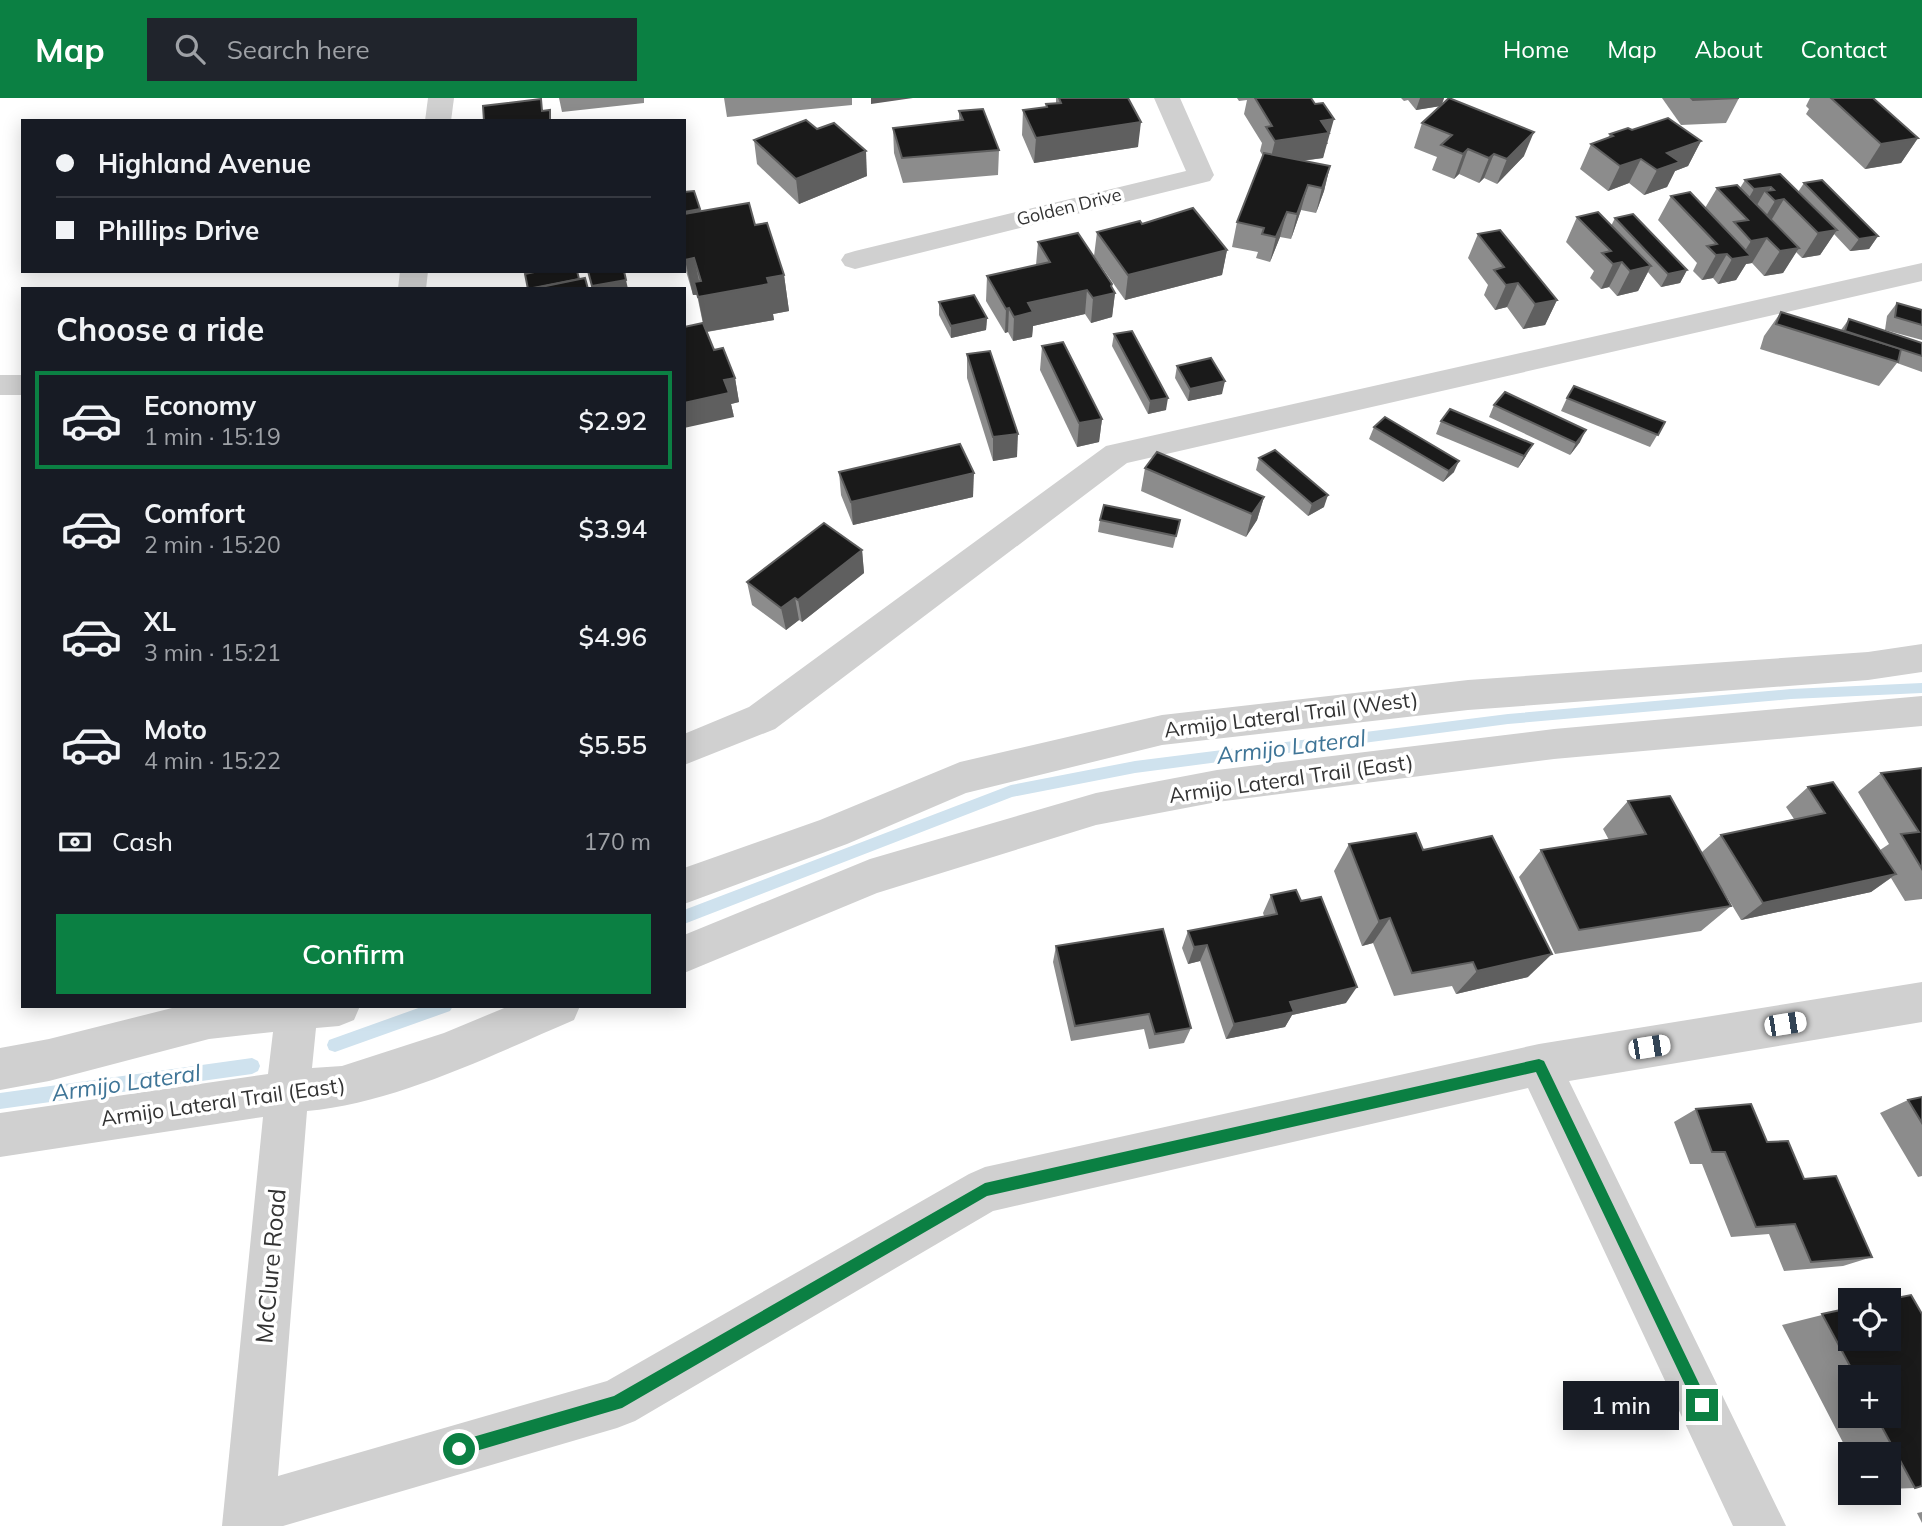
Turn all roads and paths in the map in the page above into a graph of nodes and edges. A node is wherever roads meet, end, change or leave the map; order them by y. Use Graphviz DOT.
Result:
graph roads {
  1 [pos="441,98"];
  2 [pos="1167,98"];
  3 [pos="438,119"];
  4 [pos="855,260"];
  5 [pos="1922,272"];
  6 [pos="21,384"];
  7 [pos="0,385"];
  8 [pos="1922,658"];
  9 [pos="1922,710"];
  10 [pos="686,749"];
  11 [pos="686,885"];
  12 [pos="686,953"];
  13 [pos="1922,1002"];
  14 [pos="312,1008"];
  15 [pos="554,1008"];
  16 [pos="1539,1065"];
  17 [pos="0,1069"];
  18 [pos="287,1091"];
  19 [pos="0,1135"];
  20 [pos="249,1518"];
  21 [pos="1760,1526"];
  1 -- 3 [label="street"];
  2 -- 4 [label="street, Golden Drive"];
  5 -- 10 [label="street"];
  6 -- 7 [label="street"];
  8 -- 11 [label="street, Armijo Lateral Trail (West)"];
  9 -- 12 [label="street, Armijo Lateral Trail (East)"];
  13 -- 16 [label="street"];
  14 -- 17 [label="street"];
  14 -- 18 [label="street, McClure Road"];
  15 -- 18 [label="street, Armijo Lateral Trail (East)"];
  16 -- 20 [label="street"];
  16 -- 21 [label="street"];
  18 -- 19 [label="street, Armijo Lateral Trail (East)"];
  18 -- 20 [label="street, McClure Road"];
}
